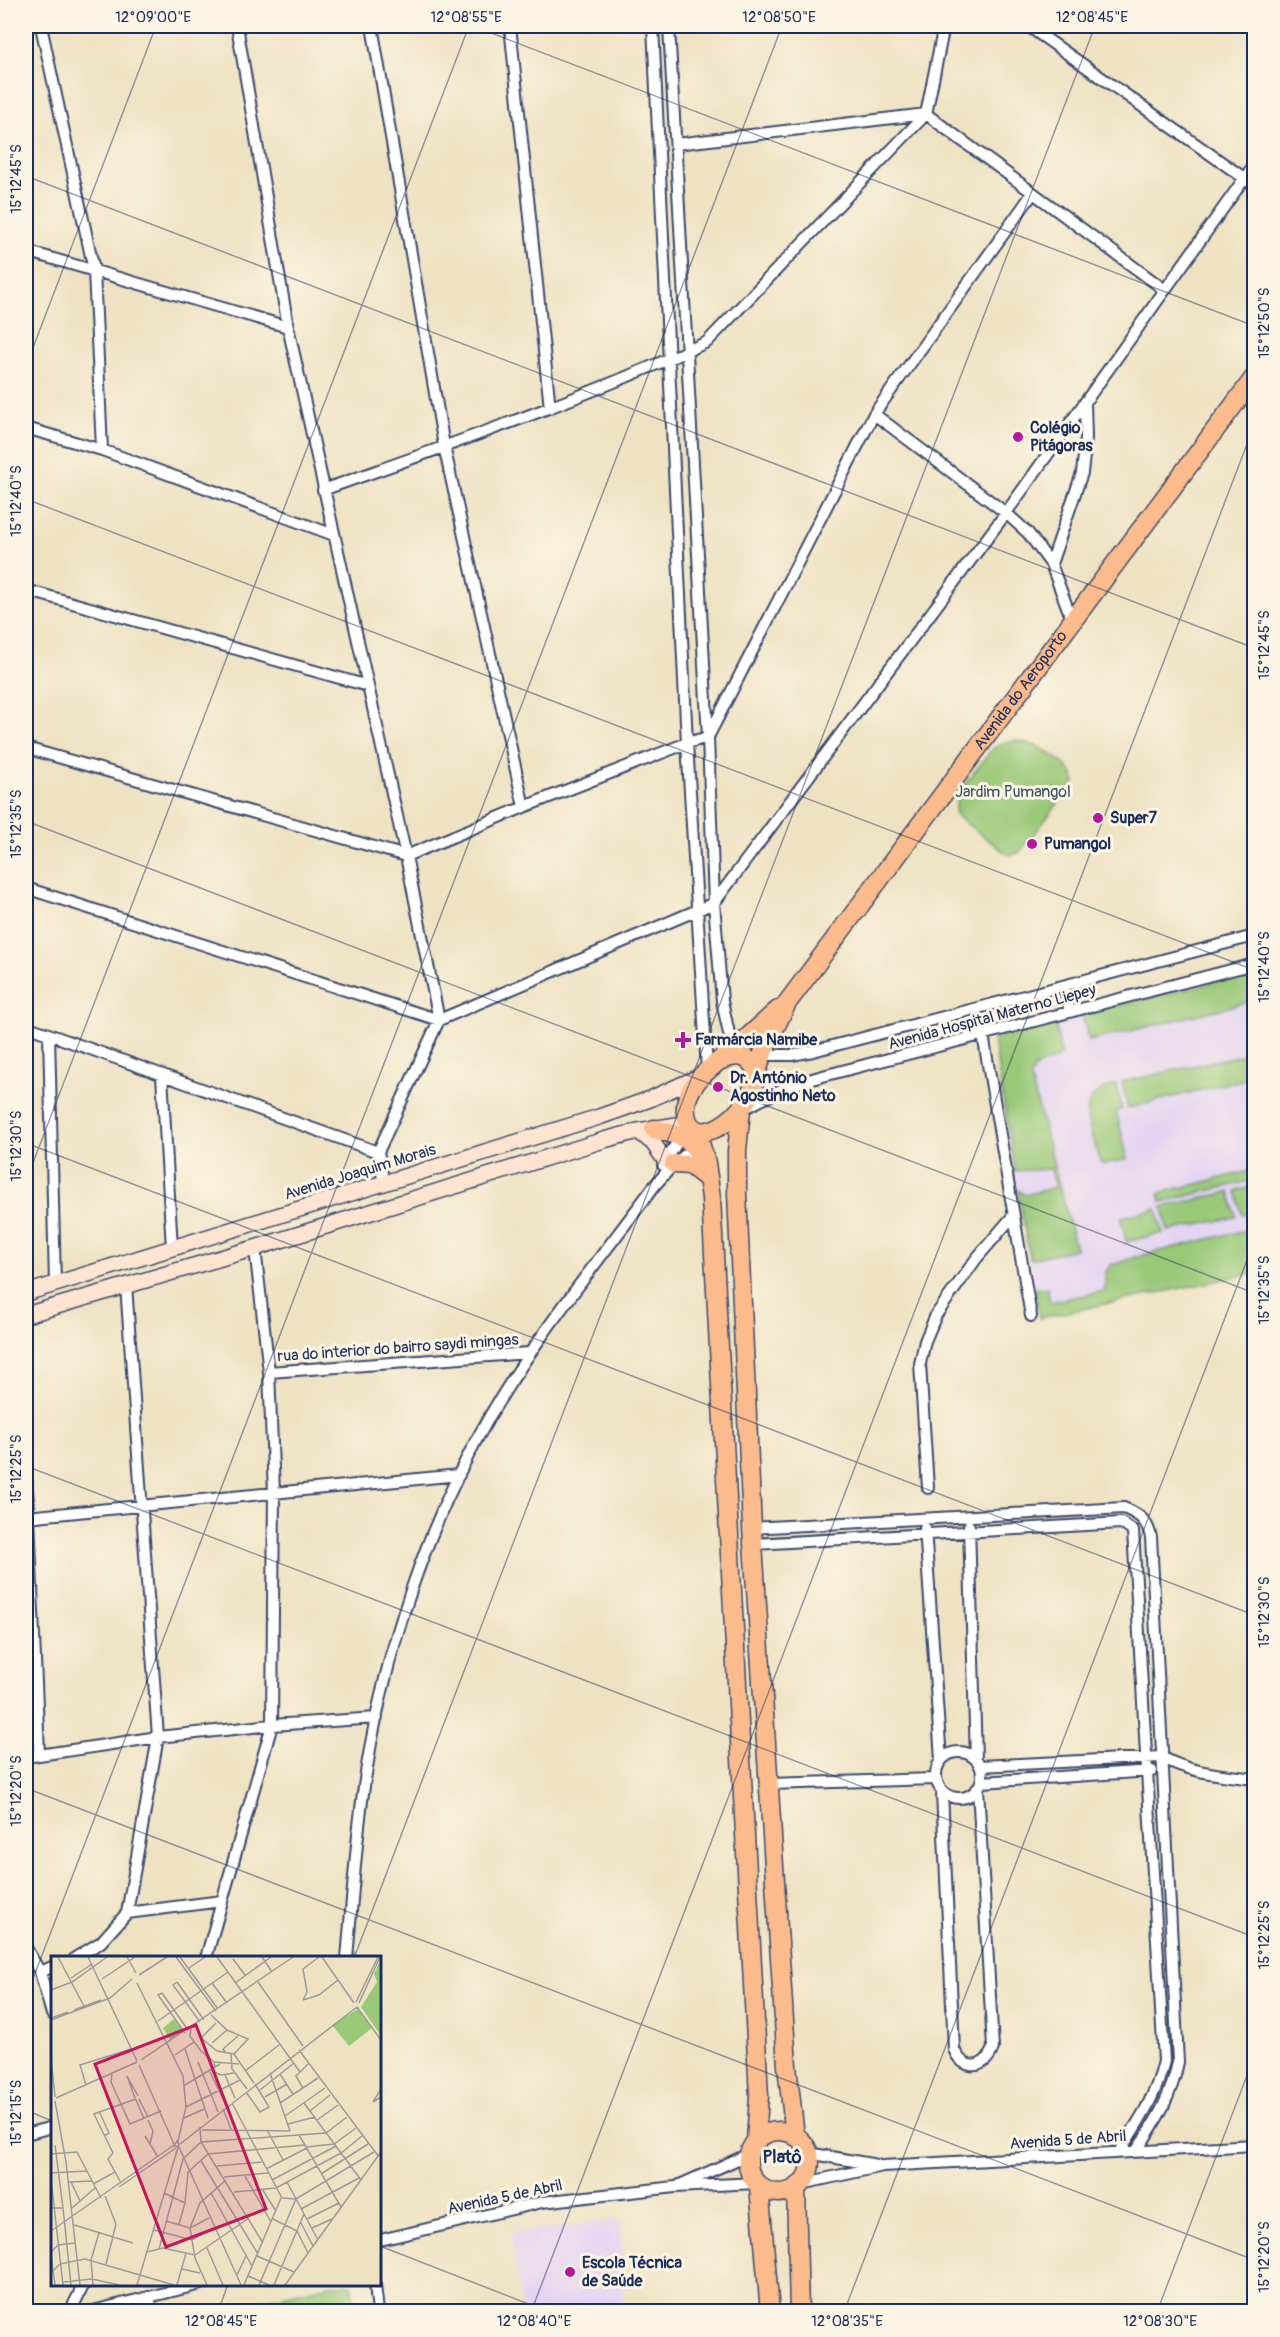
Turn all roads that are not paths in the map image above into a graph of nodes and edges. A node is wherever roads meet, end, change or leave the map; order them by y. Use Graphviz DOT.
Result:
graph roads {
  1 [pos="40,26"];
  2 [pos="237,26"];
  3 [pos="372,26"];
  4 [pos="510,26"];
  5 [pos="653,26"];
  6 [pos="669,26"];
  7 [pos="944,26"];
  8 [pos="1028,26"];
  9 [pos="926,114"];
  10 [pos="676,144"];
  11 [pos="1254,165"];
  12 [pos="1250,181"];
  13 [pos="1033,193"];
  14 [pos="26,251"];
  15 [pos="94,270"];
  16 [pos="1165,290"];
  17 [pos="288,327"];
  18 [pos="688,351"];
  19 [pos="669,360"];
  20 [pos="1254,378"];
  21 [pos="1085,403"];
  22 [pos="550,408"];
  23 [pos="874,414"];
  24 [pos="26,428"];
  25 [pos="444,446"];
  26 [pos="102,450"];
  27 [pos="323,490"];
  28 [pos="1006,513"];
  29 [pos="334,535"];
  30 [pos="1051,564"];
  31 [pos="26,590"];
  32 [pos="1072,620"];
  33 [pos="368,686"];
  34 [pos="708,737"];
  35 [pos="687,743"];
  36 [pos="26,748"];
  37 [pos="524,807"];
  38 [pos="406,856"];
  39 [pos="26,888"];
  40 [pos="714,903"];
  41 [pos="697,909"];
  42 [pos="1254,936"];
  43 [pos="1254,964"];
  44 [pos="1064,986"];
  45 [pos="787,1003"];
  46 [pos="1070,1012"];
  47 [pos="439,1020"];
  48 [pos="26,1026"];
  49 [pos="49,1034"];
  50 [pos="983,1035"];
  51 [pos="762,1055"];
  52 [pos="722,1061"];
  53 [pos="756,1074"];
  54 [pos="162,1075"];
  55 [pos="741,1110"];
  56 [pos="646,1130"];
  57 [pos="693,1136"];
  58 [pos="378,1152"];
  59 [pos="669,1162"];
  60 [pos="707,1171"];
  61 [pos="384,1183"];
  62 [pos="1013,1216"];
  63 [pos="172,1248"];
  64 [pos="255,1248"];
  65 [pos="55,1284"];
  66 [pos="126,1285"];
  67 [pos="26,1293"];
  68 [pos="26,1315"];
  69 [pos="1031,1316"];
  70 [pos="529,1353"];
  71 [pos="269,1372"];
  72 [pos="459,1475"];
  73 [pos="26,1476"];
  74 [pos="927,1488"];
  75 [pos="274,1493"];
  76 [pos="140,1506"];
  77 [pos="1138,1514"];
  78 [pos="969,1516"];
  79 [pos="27,1517"];
  80 [pos="924,1519"];
  81 [pos="1129,1527"];
  82 [pos="969,1532"];
  83 [pos="925,1535"];
  84 [pos="753,1536"];
  85 [pos="377,1718"];
  86 [pos="272,1725"];
  87 [pos="158,1737"];
  88 [pos="39,1754"];
  89 [pos="26,1757"];
  90 [pos="1162,1757"];
  91 [pos="1147,1758"];
  92 [pos="941,1760"];
  93 [pos="978,1763"];
  94 [pos="1176,1765"];
  95 [pos="1163,1770"];
  96 [pos="1147,1771"];
  97 [pos="935,1779"];
  98 [pos="1254,1779"];
  99 [pos="768,1784"];
  100 [pos="980,1785"];
  101 [pos="942,1792"];
  102 [pos="222,1901"];
  103 [pos="127,1913"];
  104 [pos="26,1948"];
  105 [pos="78,1956"];
  106 [pos="207,1956"];
  107 [pos="347,1956"];
  108 [pos="51,1967"];
  109 [pos="39,1972"];
  110 [pos="51,2011"];
  111 [pos="51,2127"];
  112 [pos="26,2134"];
  113 [pos="795,2136"];
  114 [pos="1254,2145"];
  115 [pos="752,2148"];
  116 [pos="1137,2150"];
  117 [pos="1119,2152"];
  118 [pos="808,2153"];
  119 [pos="883,2166"];
  120 [pos="758,2185"];
  121 [pos="799,2186"];
  122 [pos="675,2187"];
  123 [pos="381,2240"];
  124 [pos="83,2286"];
  125 [pos="375,2286"];
  126 [pos="180,2287"];
  127 [pos="148,2297"];
  128 [pos="102,2310"];
  129 [pos="70,2312"];
  130 [pos="89,2312"];
  131 [pos="152,2312"];
  132 [pos="378,2312"];
  133 [pos="770,2312"];
  134 [pos="799,2312"];
  1 -- 15 [label="street"];
  2 -- 17 [label="street"];
  3 -- 25 [label="street"];
  4 -- 22 [label="street"];
  5 -- 19 [label="street"];
  6 -- 10 [label="street"];
  7 -- 9 [label="street"];
  8 -- 12 [label="street"];
  9 -- 10 [label="street"];
  9 -- 13 [label="street"];
  9 -- 18 [label="street"];
  10 -- 18 [label="street"];
  11 -- 12 [label="street"];
  12 -- 16 [label="street"];
  13 -- 16 [label="street"];
  13 -- 23 [label="street"];
  14 -- 15 [label="street"];
  15 -- 17 [label="street"];
  15 -- 26 [label="street"];
  16 -- 21 [label="street"];
  17 -- 27 [label="street"];
  18 -- 19 [label="street"];
  18 -- 34 [label="street"];
  19 -- 22 [label="street"];
  19 -- 35 [label="street"];
  20 -- 32 [label="main road, Avenida do Aeroporto"];
  21 -- 28 [label="street"];
  21 -- 30 [label="street"];
  22 -- 25 [label="street"];
  23 -- 28 [label="street"];
  23 -- 34 [label="street"];
  24 -- 26 [label="street"];
  25 -- 27 [label="street"];
  25 -- 37 [label="street"];
  26 -- 29 [label="street"];
  27 -- 29 [label="street"];
  28 -- 30 [label="street"];
  28 -- 40 [label="street"];
  29 -- 33 [label="street"];
  30 -- 32 [label="street"];
  31 -- 33 [label="street"];
  32 -- 45 [label="main road, Avenida do Aeroporto"];
  33 -- 38 [label="street"];
  34 -- 35 [label="street"];
  34 -- 40 [label="street"];
  35 -- 37 [label="street"];
  35 -- 41 [label="street"];
  36 -- 38 [label="street"];
  37 -- 38 [label="street"];
  38 -- 47 [label="street"];
  39 -- 47 [label="street"];
  40 -- 41 [label="street"];
  40 -- 52 [label="street"];
  41 -- 47 [label="street"];
  41 -- 52 [label="street"];
  42 -- 44 [label="street, Avenida Hospital Materno Liepey"];
  43 -- 46 [label="street, Avenida Hospital Materno Liepey"];
  44 -- 46 [label="street"];
  44 -- 51 [label="street, Avenida Hospital Materno Liepey"];
  45 -- 51 [label="main road"];
  45 -- 52 [label="main road"];
  46 -- 50 [label="street, Avenida Hospital Materno Liepey"];
  47 -- 58 [label="street"];
  48 -- 49 [label="street"];
  49 -- 54 [label="street"];
  49 -- 65 [label="street"];
  50 -- 55 [label="street, Avenida Hospital Materno Liepey"];
  50 -- 62 [label="street"];
  51 -- 52 [label="street, Avenida Hospital Materno Liepey"];
  51 -- 53 [label="main road"];
  52 -- 53 [label="main road"];
  52 -- 57 [label="main road"];
  52 -- 61 [label="street, Avenida Joaquim Morais"];
  53 -- 55 [label="main road"];
  54 -- 58 [label="street"];
  54 -- 63 [label="street"];
  55 -- 57 [label="main road"];
  55 -- 84 [label="main road"];
  56 -- 57 [label="main road"];
  56 -- 59 [label="street"];
  56 -- 64 [label="street"];
  57 -- 59 [label="street"];
  57 -- 59 [label="street"];
  57 -- 60 [label="main road"];
  58 -- 61 [label="street"];
  59 -- 60 [label="main road"];
  59 -- 70 [label="street"];
  60 -- 115 [label="main road"];
  61 -- 63 [label="street, Avenida Joaquim Morais"];
  62 -- 69 [label="street"];
  62 -- 74 [label="street"];
  63 -- 65 [label="street, Avenida Joaquim Morais"];
  64 -- 66 [label="street"];
  64 -- 71 [label="street"];
  65 -- 67 [label="street, Avenida Joaquim Morais"];
  66 -- 68 [label="street"];
  66 -- 76 [label="street"];
  70 -- 71 [label="street, rua do interior do bairro saydi mingas"];
  70 -- 72 [label="street"];
  71 -- 75 [label="street"];
  72 -- 75 [label="street"];
  72 -- 85 [label="street"];
  73 -- 79 [label="street"];
  75 -- 76 [label="street"];
  75 -- 86 [label="street"];
  76 -- 79 [label="street"];
  76 -- 87 [label="street"];
  77 -- 78 [label="street"];
  77 -- 81 [label="street"];
  77 -- 90 [label="street"];
  78 -- 80 [label="street"];
  78 -- 82 [label="street"];
  79 -- 88 [label="street"];
  80 -- 83 [label="street"];
  80 -- 84 [label="street"];
  81 -- 82 [label="street"];
  81 -- 91 [label="street"];
  82 -- 83 [label="street"];
  82 -- 93 [label="street"];
  83 -- 84 [label="street"];
  83 -- 92 [label="street"];
  84 -- 99 [label="main road"];
  85 -- 86 [label="street"];
  85 -- 107 [label="street"];
  86 -- 87 [label="street"];
  86 -- 102 [label="street"];
  87 -- 88 [label="street"];
  87 -- 103 [label="street"];
  88 -- 89 [label="street"];
  90 -- 91 [label="street"];
  90 -- 94 [label="street"];
  90 -- 95 [label="street"];
  91 -- 93 [label="street"];
  91 -- 96 [label="street"];
  92 -- 93 [label="street"];
  92 -- 97 [label="street"];
  93 -- 100 [label="street"];
  94 -- 95 [label="street"];
  94 -- 98 [label="street"];
  95 -- 96 [label="street"];
  95 -- 116 [label="street"];
  96 -- 100 [label="street"];
  96 -- 117 [label="street"];
  97 -- 99 [label="street"];
  97 -- 101 [label="street"];
  99 -- 113 [label="main road"];
  100 -- 101 [label="street"];
  100 -- 101 [label="street"];
  102 -- 103 [label="street"];
  102 -- 106 [label="street"];
  103 -- 105 [label="street"];
  104 -- 109 [label="street"];
  108 -- 109 [label="street"];
  109 -- 110 [label="street"];
  111 -- 112 [label="street"];
  113 -- 115 [label="main road"];
  113 -- 118 [label="main road"];
  114 -- 116 [label="street, Avenida 5 de Abril"];
  115 -- 120 [label="main road"];
  115 -- 122 [label="street, Avenida 5 de Abril"];
  116 -- 117 [label="street, Avenida 5 de Abril"];
  117 -- 119 [label="street, Avenida 5 de Abril"];
  118 -- 119 [label="street, Avenida 5 de Abril"];
  118 -- 121 [label="main road"];
  119 -- 121 [label="street, Avenida 5 de Abril"];
  120 -- 121 [label="main road"];
  120 -- 122 [label="street, Avenida 5 de Abril"];
  120 -- 133 [label="main road"];
  121 -- 134 [label="main road"];
  122 -- 123 [label="street, Avenida 5 de Abril"];
  124 -- 129 [label="street"];
  125 -- 132 [label="street"];
  126 -- 127 [label="street"];
  127 -- 128 [label="street"];
  127 -- 131 [label="street"];
  128 -- 130 [label="street"];
}
